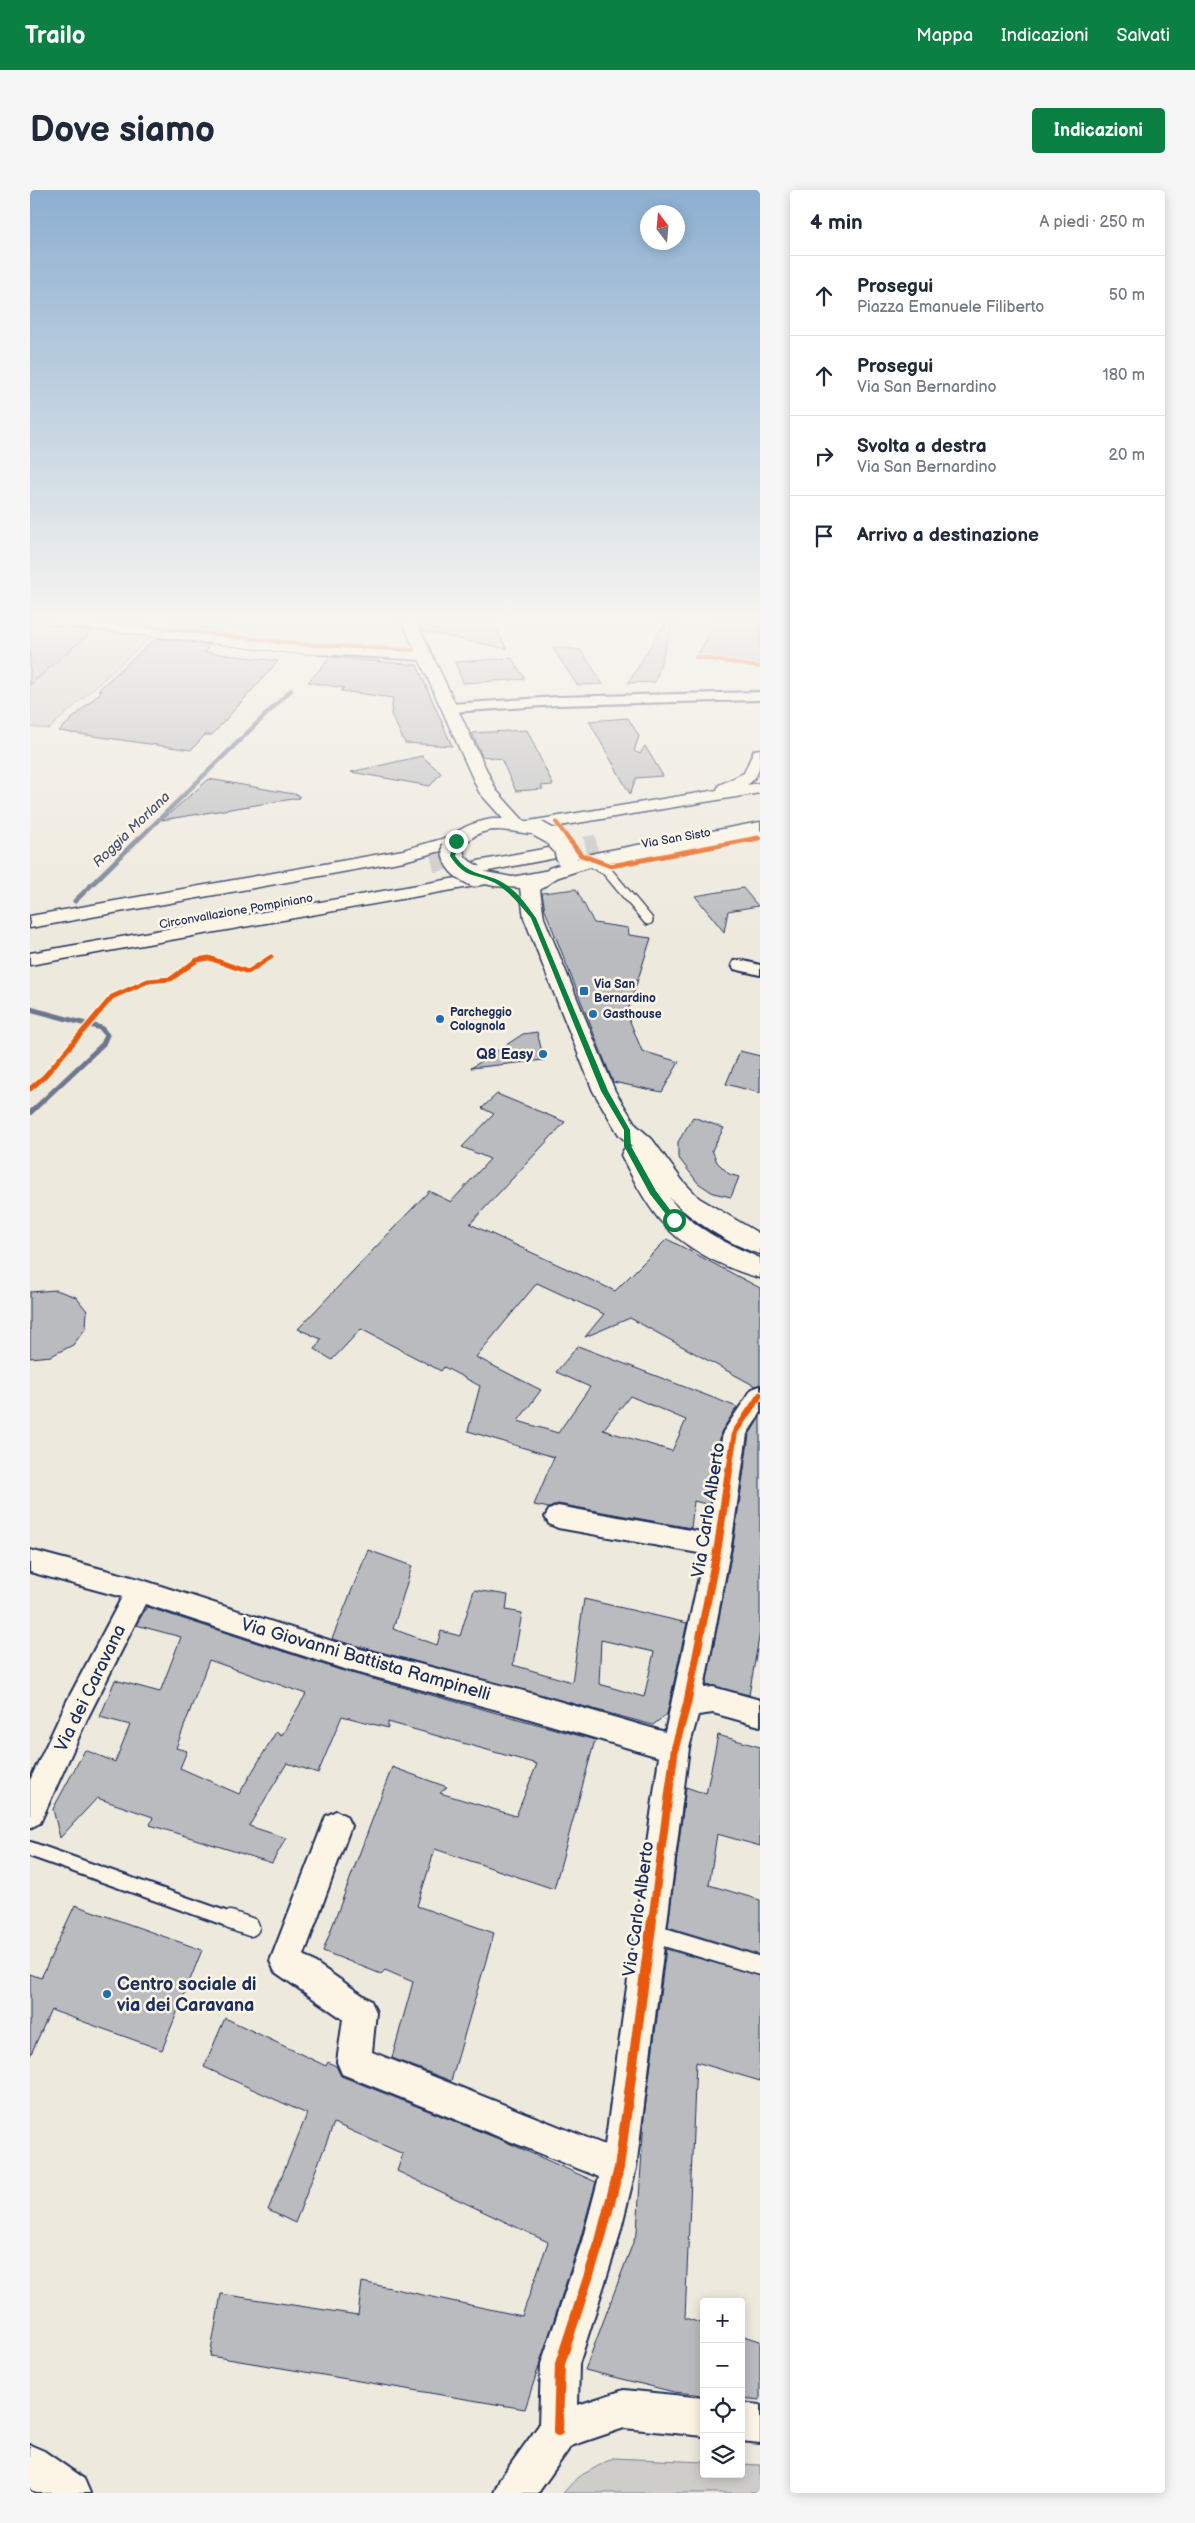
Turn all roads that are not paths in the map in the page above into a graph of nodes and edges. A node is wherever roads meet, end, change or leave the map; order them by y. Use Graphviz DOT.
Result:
graph roads {
  1 [pos="459,728"];
  2 [pos="760,754"];
  3 [pos="760,788"];
  4 [pos="488,792"];
  5 [pos="760,801"];
  6 [pos="655,805"];
  7 [pos="760,816"];
  8 [pos="760,827"];
  9 [pos="476,829"];
  10 [pos="760,834"];
  11 [pos="544,848"];
  12 [pos="592,850"];
  13 [pos="473,864"];
  14 [pos="534,918"];
  15 [pos="648,920"];
  16 [pos="30,922"];
  17 [pos="30,934"];
  18 [pos="30,948"];
  19 [pos="30,958"];
  20 [pos="740,965"];
  21 [pos="760,970"];
  22 [pos="627,1130"];
  23 [pos="760,1245"];
  24 [pos="760,1269"];
  25 [pos="760,1395"];
  26 [pos="558,1517"];
  27 [pos="718,1546"];
  28 [pos="30,1561"];
  29 [pos="139,1590"];
  30 [pos="687,1704"];
  31 [pos="760,1713"];
  32 [pos="675,1748"];
  33 [pos="30,1813"];
  34 [pos="336,1826"];
  35 [pos="30,1849"];
  36 [pos="250,1927"];
  37 [pos="650,1932"];
  38 [pos="760,1966"];
  39 [pos="619,2168"];
  40 [pos="700,2418"];
  41 [pos="745,2422"];
  42 [pos="760,2424"];
  43 [pos="558,2431"];
  44 [pos="30,2465"];
  45 [pos="70,2493"];
  46 [pos="514,2493"];
  1 -- 4 [label="main road"];
  2 -- 6 [label="main road"];
  3 -- 6 [label="main road"];
  4 -- 9 [label="main road"];
  4 -- 11 [label="main road"];
  5 -- 12 [label="main road"];
  6 -- 11 [label="main road"];
  7 -- 12 [label="main road"];
  8 -- 12 [label="main road"];
  9 -- 11 [label="main road"];
  9 -- 13 [label="main road"];
  10 -- 12 [label="lane, Via San Sisto"];
  11 -- 12 [label="main road"];
  11 -- 13 [label="main road"];
  11 -- 13 [label="main road"];
  11 -- 14 [label="main road"];
  12 -- 15 [label="lane"];
  13 -- 14 [label="main road"];
  13 -- 16 [label="main road"];
  13 -- 19 [label="main road"];
  14 -- 22 [label="main road"];
  17 -- 18 [label="main road, Circonvallazione Pompiniano"];
  20 -- 21 [label="street"];
  22 -- 23 [label="main road"];
  22 -- 24 [label="main road"];
  25 -- 27 [label="street, Via Carlo Alberto"];
  26 -- 27 [label="street, Via Carlo Alberto"];
  27 -- 30 [label="street, Via Carlo Alberto"];
  28 -- 29 [label="street, Via Giovanni Battista Rampinelli"];
  29 -- 32 [label="street, Via Giovanni Battista Rampinelli"];
  29 -- 33 [label="street, Via dei Caravana"];
  30 -- 31 [label="street"];
  30 -- 32 [label="street, Via Carlo Alberto"];
  32 -- 37 [label="street, Via Carlo Alberto"];
  34 -- 39 [label="street"];
  35 -- 36 [label="lane"];
  37 -- 38 [label="lane, Via Carlo Alberto"];
  37 -- 39 [label="street, Via Carlo Alberto"];
  39 -- 43 [label="street, Via Carlo Alberto"];
  40 -- 43 [label="street"];
  41 -- 42 [label="street"];
  43 -- 46 [label="street"];
  44 -- 45 [label="street"];
}
